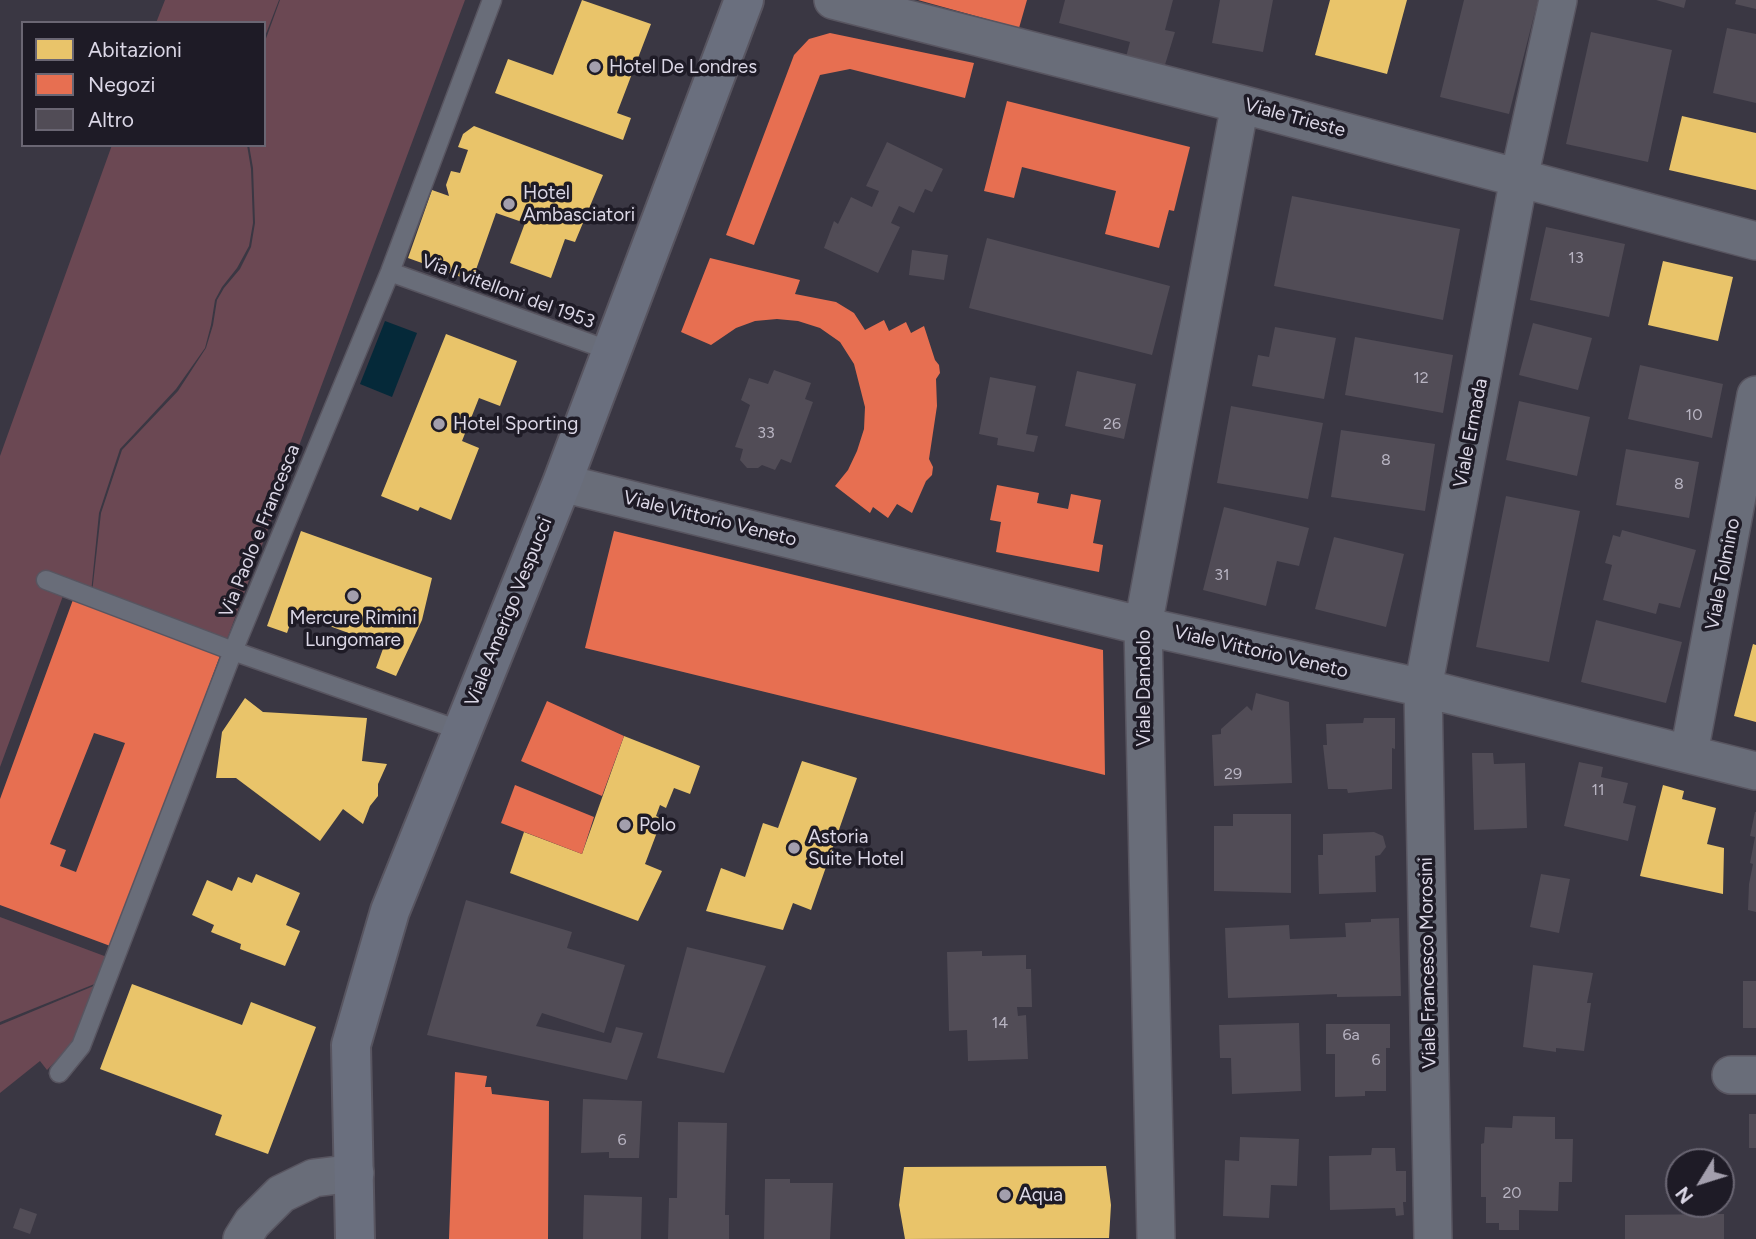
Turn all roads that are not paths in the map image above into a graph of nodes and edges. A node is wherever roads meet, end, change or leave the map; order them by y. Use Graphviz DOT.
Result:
graph roads {
  1 [pos="492,0"];
  2 [pos="744,0"];
  3 [pos="833,0"];
  4 [pos="1558,0"];
  5 [pos="1240,104"];
  6 [pos="1519,178"];
  7 [pos="1756,241"];
  8 [pos="390,272"];
  9 [pos="611,351"];
  10 [pos="1756,395"];
  11 [pos="562,482"];
  12 [pos="46,580"];
  13 [pos="1143,626"];
  14 [pos="233,651"];
  15 [pos="1423,688"];
  16 [pos="462,731"];
  17 [pos="1689,753"];
  18 [pos="1756,771"];
  19 [pos="59,1073"];
  20 [pos="355,1173"];
  21 [pos="242,1239"];
  22 [pos="355,1239"];
  23 [pos="1156,1239"];
  24 [pos="1433,1239"];
  1 -- 8 [label="lane, Via Paolo e Francesca"];
  2 -- 9 [label="street, Viale Amerigo Vespucci"];
  3 -- 5 [label="street, Viale Trieste"];
  4 -- 6 [label="street, Viale Ermada"];
  5 -- 6 [label="street, Viale Trieste"];
  5 -- 13 [label="street, Viale Dandolo"];
  6 -- 7 [label="street, Viale Trieste"];
  6 -- 15 [label="street, Viale Ermada"];
  8 -- 9 [label="lane, Via I vitelloni del 1953"];
  8 -- 14 [label="lane, Via Paolo e Francesca"];
  9 -- 11 [label="street, Viale Amerigo Vespucci"];
  10 -- 17 [label="street, Viale Tolmino"];
  11 -- 13 [label="street, Viale Vittorio Veneto"];
  11 -- 16 [label="street, Viale Amerigo Vespucci"];
  12 -- 14 [label="lane"];
  13 -- 15 [label="street, Viale Vittorio Veneto"];
  13 -- 23 [label="street, Viale Dandolo"];
  14 -- 16 [label="lane"];
  14 -- 19 [label="lane, Via Paolo e Francesca"];
  15 -- 17 [label="street, Viale Vittorio Veneto"];
  15 -- 24 [label="street, Viale Francesco Morosini"];
  16 -- 20 [label="street, Viale Amerigo Vespucci"];
  17 -- 18 [label="street, Viale Vittorio Veneto"];
  20 -- 21 [label="street"];
  20 -- 22 [label="street, Viale Amerigo Vespucci"];
}
